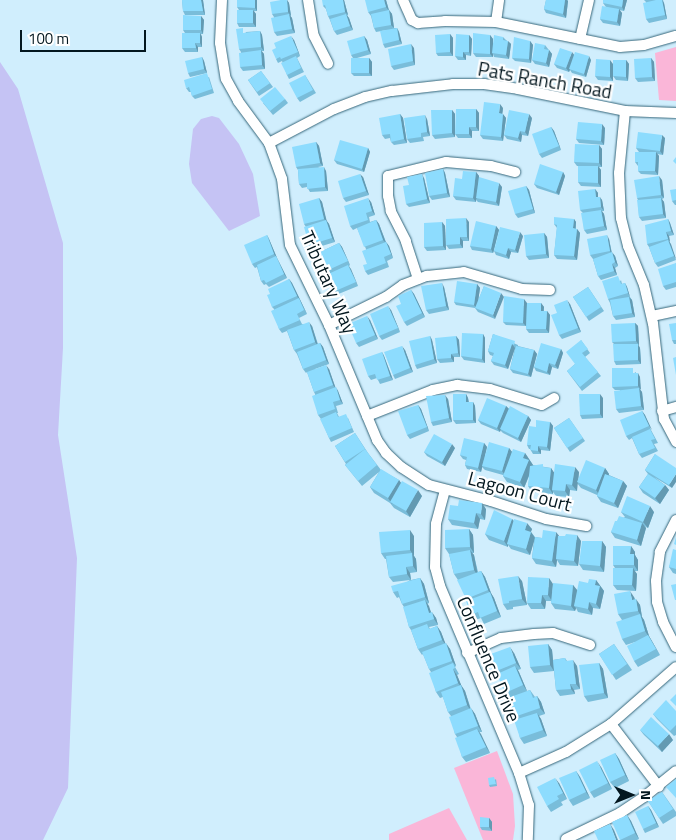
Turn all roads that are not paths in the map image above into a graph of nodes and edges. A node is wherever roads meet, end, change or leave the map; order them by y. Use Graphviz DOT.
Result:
graph roads {
  1 [pos="222,0"];
  2 [pos="308,0"];
  3 [pos="403,0"];
  4 [pos="499,0"];
  5 [pos="589,0"];
  6 [pos="496,22"];
  7 [pos="676,36"];
  8 [pos="580,39"];
  9 [pos="328,64"];
  10 [pos="624,111"];
  11 [pos="676,113"];
  12 [pos="269,142"];
  13 [pos="515,172"];
  14 [pos="418,279"];
  15 [pos="550,290"];
  16 [pos="676,311"];
  17 [pos="652,316"];
  18 [pos="329,325"];
  19 [pos="554,398"];
  20 [pos="676,407"];
  21 [pos="662,411"];
  22 [pos="367,416"];
  23 [pos="676,442"];
  24 [pos="445,490"];
  25 [pos="676,520"];
  26 [pos="586,526"];
  27 [pos="590,646"];
  28 [pos="676,647"];
  29 [pos="467,652"];
  30 [pos="676,667"];
  31 [pos="611,724"];
  32 [pos="676,771"];
  33 [pos="519,773"];
  34 [pos="659,787"];
  35 [pos="566,839"];
  36 [pos="528,840"];
  1 -- 12 [label="street, Tributary Way"];
  2 -- 9 [label="street"];
  3 -- 6 [label="street"];
  4 -- 6 [label="street"];
  5 -- 8 [label="street"];
  6 -- 8 [label="street"];
  7 -- 8 [label="street"];
  10 -- 11 [label="street, Pats Ranch Road"];
  10 -- 12 [label="street, Pats Ranch Road"];
  10 -- 17 [label="street"];
  12 -- 18 [label="street, Tributary Way"];
  13 -- 14 [label="street"];
  14 -- 15 [label="street"];
  14 -- 18 [label="street"];
  16 -- 17 [label="street"];
  17 -- 21 [label="street"];
  18 -- 22 [label="street, Tributary Way"];
  19 -- 22 [label="street"];
  20 -- 21 [label="street"];
  21 -- 23 [label="street"];
  22 -- 24 [label="street, Tributary Way"];
  24 -- 26 [label="street, Lagoon Court"];
  24 -- 29 [label="street, Confluence Drive"];
  25 -- 28 [label="street"];
  27 -- 29 [label="street"];
  29 -- 33 [label="street, Confluence Drive"];
  30 -- 31 [label="street"];
  31 -- 33 [label="street"];
  31 -- 34 [label="street"];
  32 -- 34 [label="street"];
  33 -- 36 [label="street, Confluence Drive"];
  34 -- 35 [label="street"];
}
